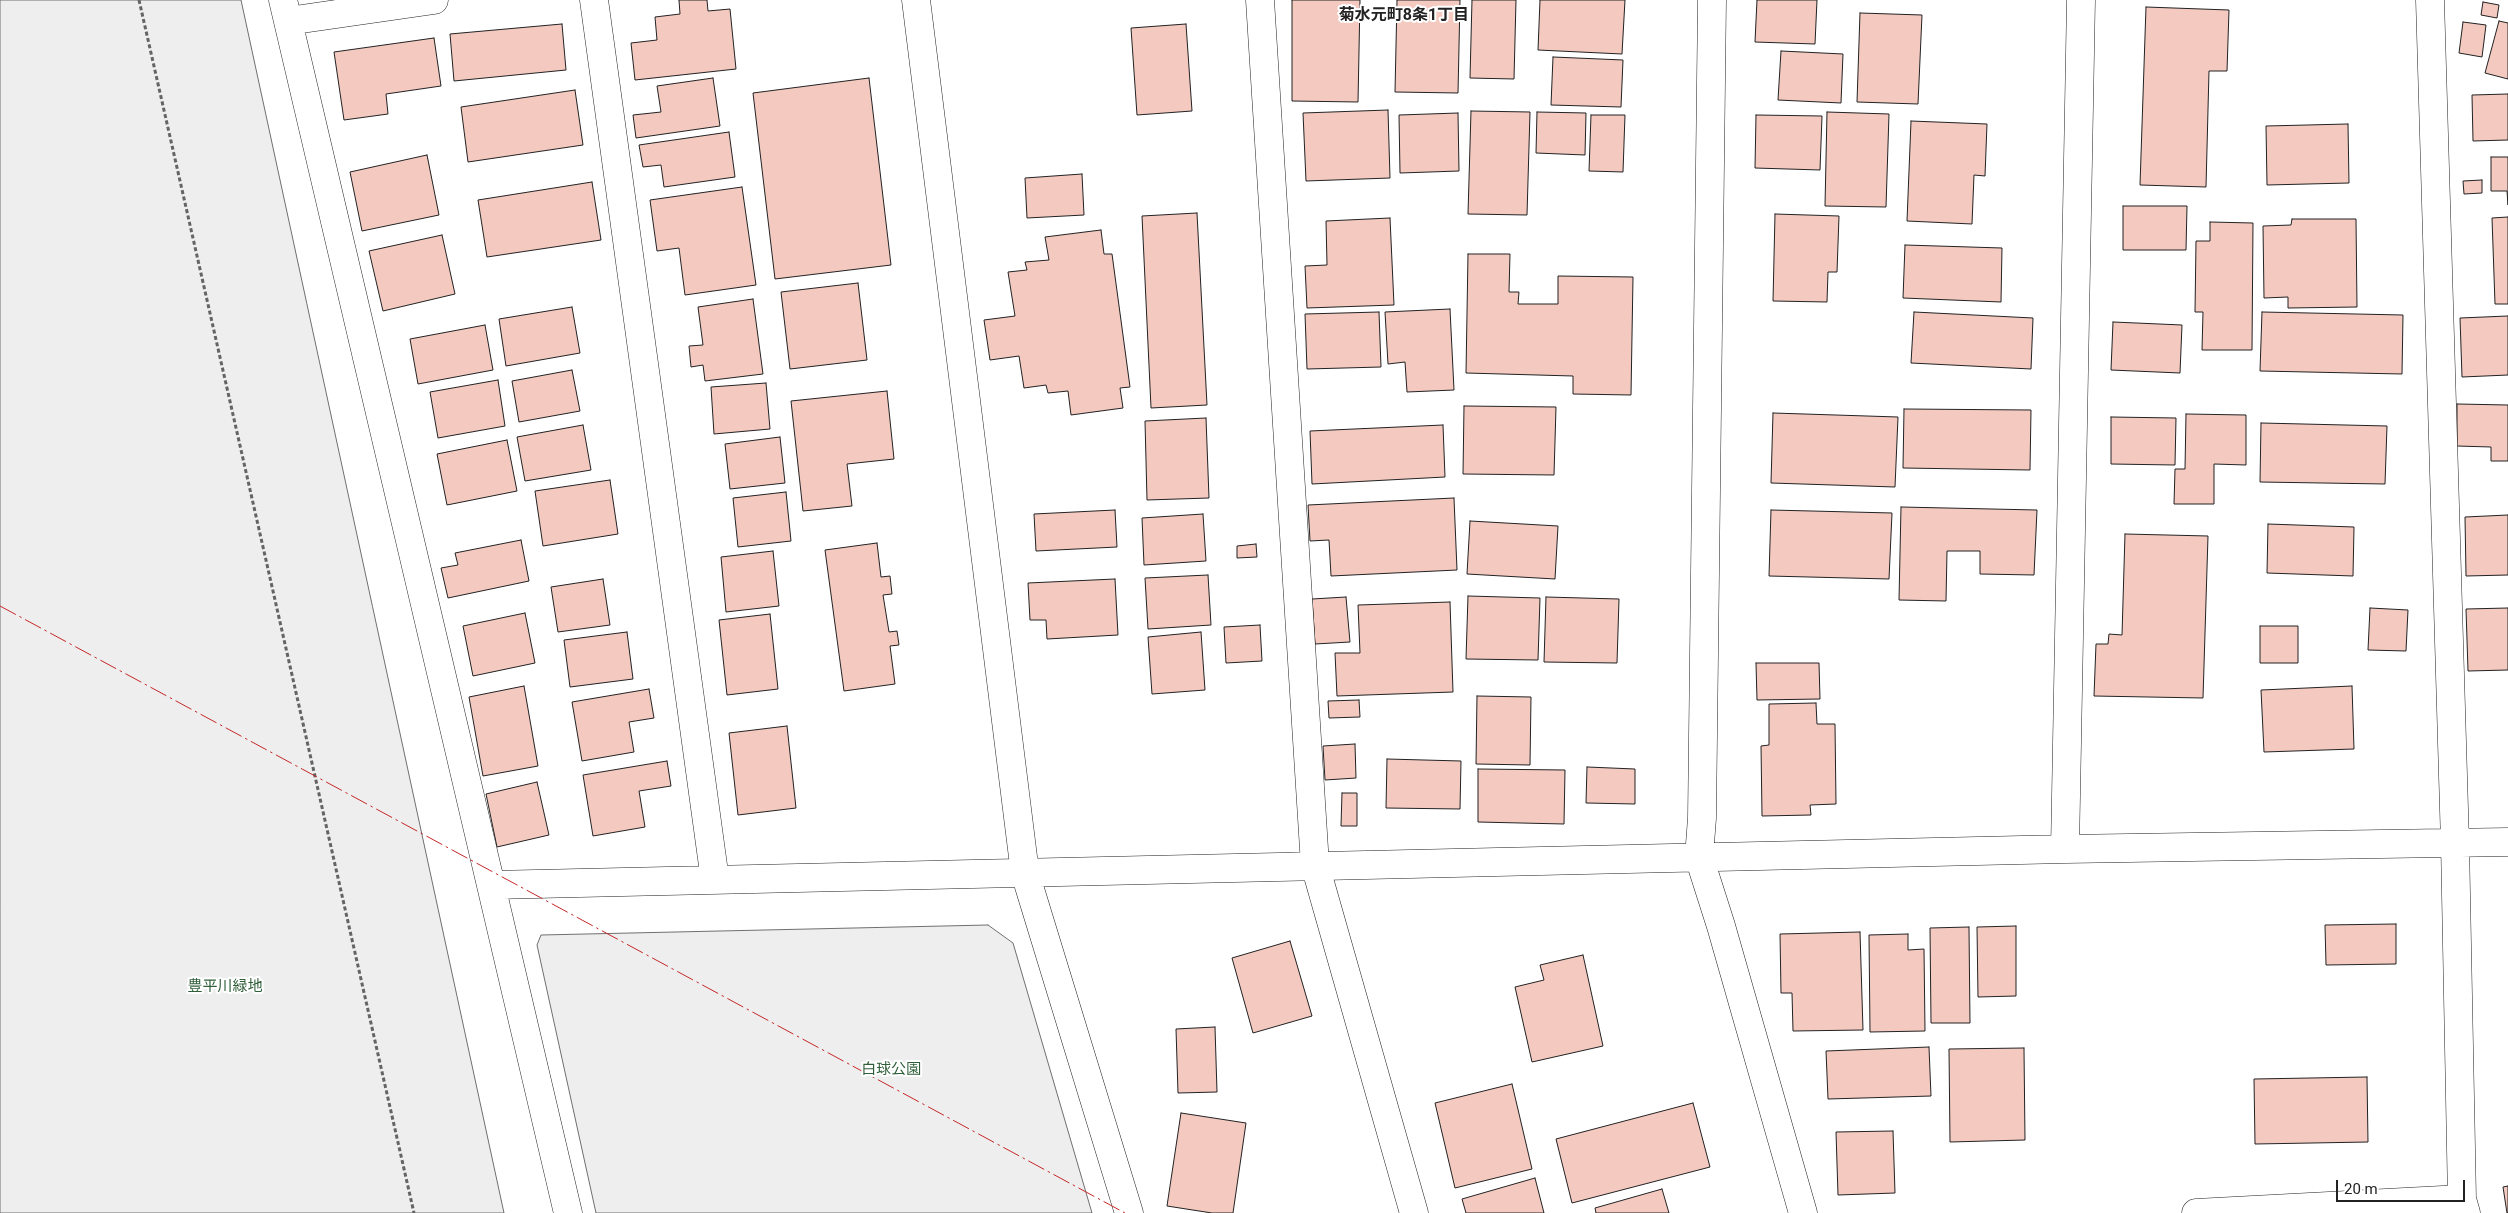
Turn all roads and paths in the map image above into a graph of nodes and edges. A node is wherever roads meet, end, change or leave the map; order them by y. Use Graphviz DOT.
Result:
graph roads {
  1 [pos="139,0"];
  2 [pos="434,0"];
  3 [pos="594,0"];
  4 [pos="916,0"];
  5 [pos="1260,0"];
  6 [pos="1712,0"];
  7 [pos="2081,0"];
  8 [pos="2430,0"];
  9 [pos="286,10"];
  10 [pos="2508,842"];
  11 [pos="2455,843"];
  12 [pos="2065,849"];
  13 [pos="1699,857"];
  14 [pos="1315,865"];
  15 [pos="1025,873"];
  16 [pos="715,880"];
  17 [pos="492,885"];
  18 [pos="2464,1206"];
  19 [pos="414,1213"];
  20 [pos="568,1213"];
  21 [pos="1129,1213"];
  22 [pos="1414,1213"];
  23 [pos="1803,1213"];
  24 [pos="2196,1213"];
  1 -- 19 [label="path"];
  2 -- 9 [label="street"];
  3 -- 16 [label="street"];
  4 -- 15 [label="street"];
  5 -- 14 [label="street"];
  6 -- 13 [label="street"];
  7 -- 12 [label="street"];
  8 -- 11 [label="street"];
  9 -- 17 [label="street"];
  10 -- 11 [label="street"];
  11 -- 12 [label="street"];
  11 -- 18 [label="street"];
  12 -- 13 [label="street"];
  13 -- 14 [label="street"];
  13 -- 23 [label="street"];
  14 -- 15 [label="street"];
  14 -- 22 [label="street"];
  15 -- 16 [label="street"];
  15 -- 21 [label="street"];
  16 -- 17 [label="street"];
  17 -- 20 [label="street"];
  18 -- 24 [label="street"];
}
